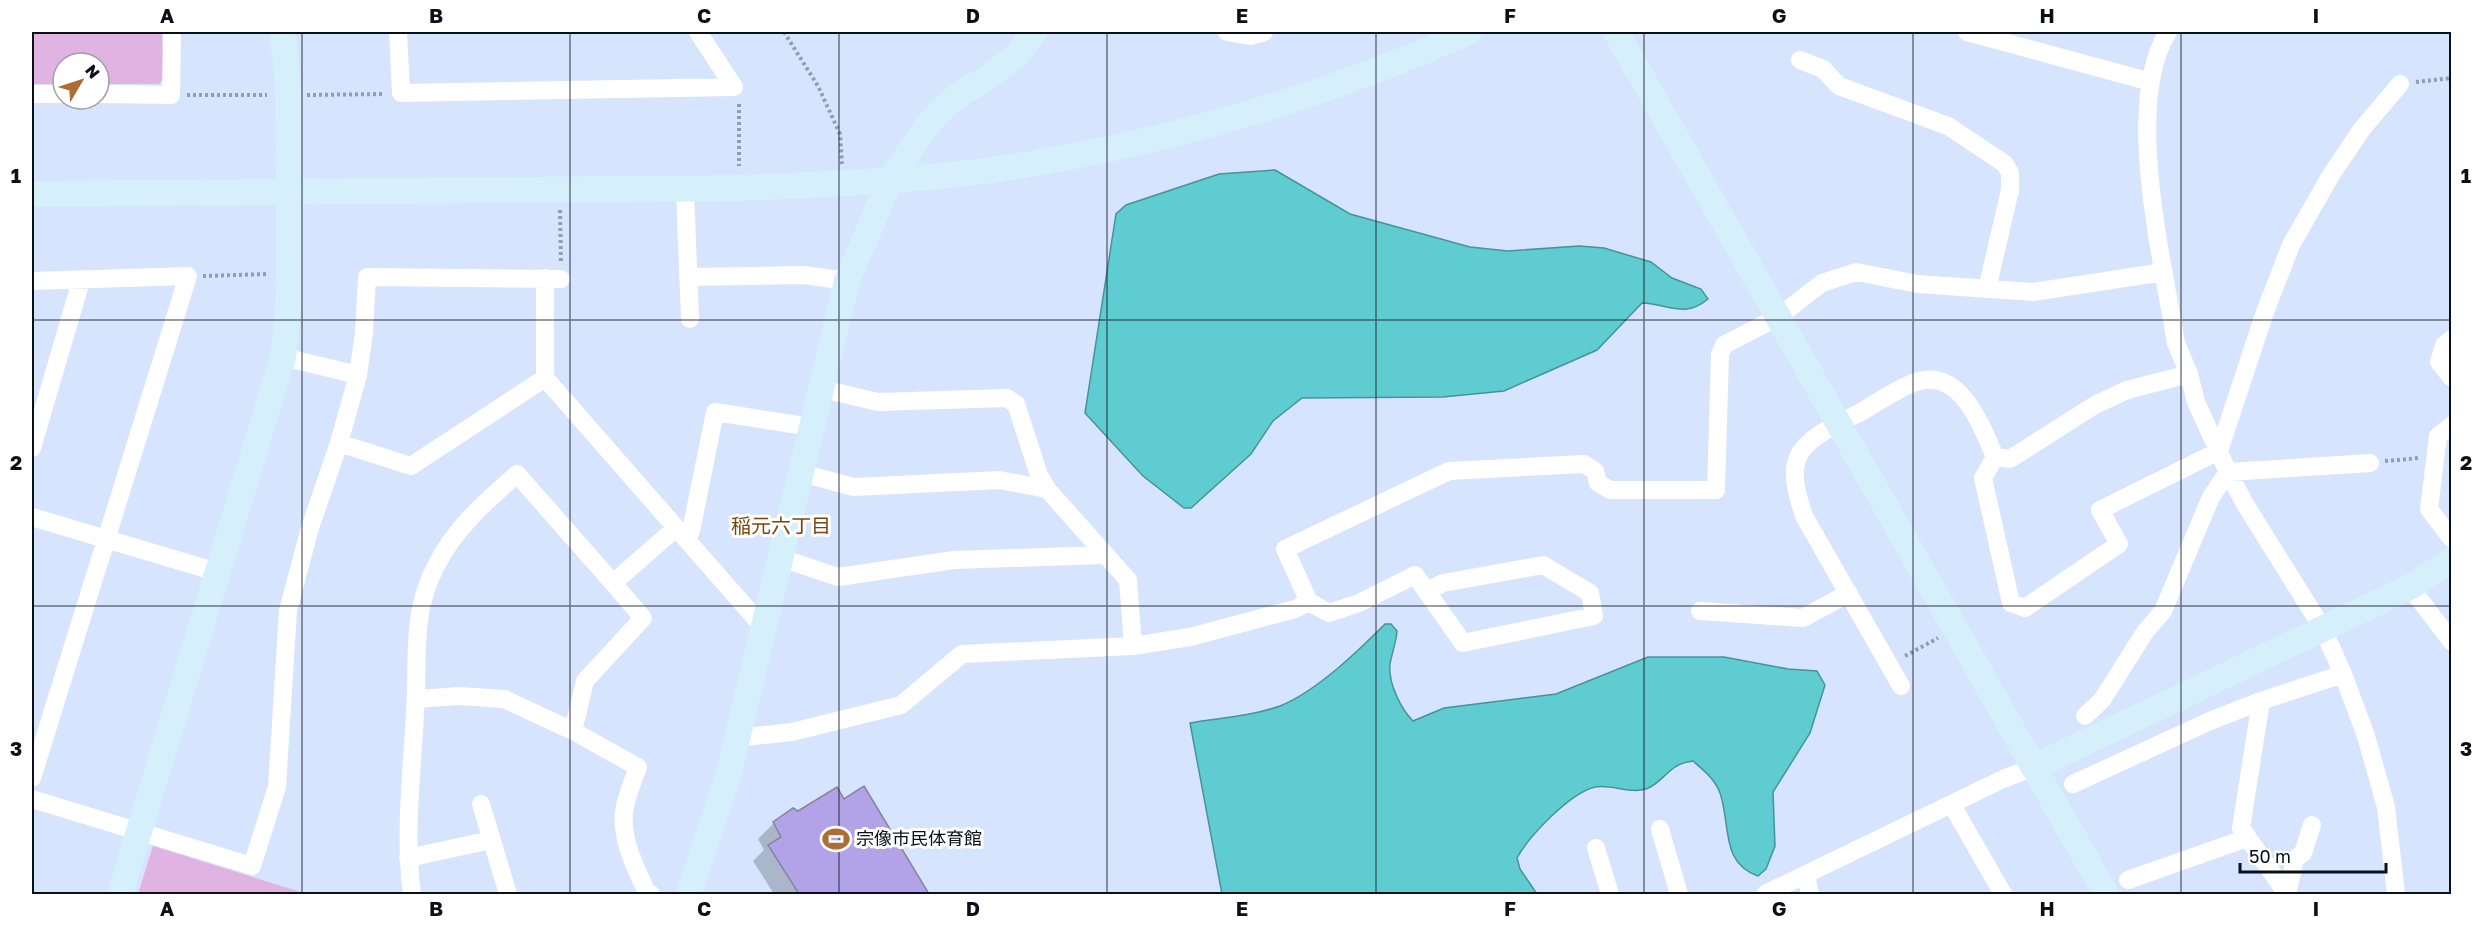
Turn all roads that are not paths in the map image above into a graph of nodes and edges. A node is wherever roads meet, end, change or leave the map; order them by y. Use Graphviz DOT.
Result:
graph roads {
  1 [pos="172,32"];
  2 [pos="282,32"];
  3 [pos="399,32"];
  4 [pos="698,32"];
  5 [pos="1034,32"];
  6 [pos="1227,32"];
  7 [pos="1264,32"];
  8 [pos="1469,32"];
  9 [pos="1616,32"];
  10 [pos="1967,32"];
  11 [pos="2168,32"];
  12 [pos="1800,60"];
  13 [pos="2151,82"];
  14 [pos="2400,84"];
  15 [pos="32,94"];
  16 [pos="51,94"];
  17 [pos="111,94"];
  18 [pos="890,180"];
  19 [pos="685,189"];
  20 [pos="289,192"];
  21 [pos="32,194"];
  22 [pos="2164,272"];
  23 [pos="688,277"];
  24 [pos="32,280"];
  25 [pos="81,281"];
  26 [pos="847,281"];
  27 [pos="1987,289"];
  28 [pos="1778,317"];
  29 [pos="690,318"];
  30 [pos="2451,339"];
  31 [pos="283,357"];
  32 [pos="2189,374"];
  33 [pos="358,375"];
  34 [pos="545,378"];
  35 [pos="2451,378"];
  36 [pos="822,389"];
  37 [pos="1839,424"];
  38 [pos="2451,425"];
  39 [pos="811,427"];
  40 [pos="339,442"];
  41 [pos="32,448"];
  42 [pos="2219,451"];
  43 [pos="1995,457"];
  44 [pos="2370,463"];
  45 [pos="2228,472"];
  46 [pos="801,473"];
  47 [pos="1047,489"];
  48 [pos="32,517"];
  49 [pos="680,533"];
  50 [pos="107,539"];
  51 [pos="2451,539"];
  52 [pos="1104,555"];
  53 [pos="781,558"];
  54 [pos="2451,560"];
  55 [pos="217,573"];
  56 [pos="613,583"];
  57 [pos="2410,587"];
  58 [pos="1427,591"];
  59 [pos="1849,593"];
  60 [pos="1309,602"];
  61 [pos="1700,611"];
  62 [pos="763,627"];
  63 [pos="2323,629"];
  64 [pos="2451,642"];
  65 [pos="1133,646"];
  66 [pos="2343,674"];
  67 [pos="1901,686"];
  68 [pos="416,699"];
  69 [pos="2261,701"];
  70 [pos="2085,716"];
  71 [pos="573,731"];
  72 [pos="737,738"];
  73 [pos="2034,767"];
  74 [pos="32,778"];
  75 [pos="2073,784"];
  76 [pos="32,799"];
  77 [pos="481,804"];
  78 [pos="1952,805"];
  79 [pos="2312,825"];
  80 [pos="1660,829"];
  81 [pos="139,831"];
  82 [pos="2247,838"];
  83 [pos="491,840"];
  84 [pos="1596,848"];
  85 [pos="408,858"];
  86 [pos="1806,875"];
  87 [pos="2128,880"];
  88 [pos="120,894"];
  89 [pos="412,894"];
  90 [pos="508,894"];
  91 [pos="651,894"];
  92 [pos="689,894"];
  93 [pos="1610,894"];
  94 [pos="1679,894"];
  95 [pos="1765,894"];
  96 [pos="1810,894"];
  97 [pos="2003,894"];
  98 [pos="2106,894"];
  99 [pos="2287,894"];
  100 [pos="2396,894"];
  1 -- 17 [label="street"];
  2 -- 20 [label="street"];
  3 -- 4 [label="street"];
  5 -- 18 [label="street"];
  6 -- 7 [label="street"];
  8 -- 18 [label="street"];
  9 -- 28 [label="street"];
  10 -- 13 [label="street"];
  11 -- 13 [label="street"];
  12 -- 27 [label="street"];
  13 -- 22 [label="street"];
  14 -- 42 [label="street"];
  15 -- 16 [label="street"];
  18 -- 19 [label="street"];
  18 -- 26 [label="street"];
  19 -- 20 [label="street"];
  19 -- 23 [label="street"];
  20 -- 21 [label="street"];
  20 -- 31 [label="street"];
  22 -- 27 [label="street"];
  22 -- 32 [label="street"];
  23 -- 26 [label="street"];
  23 -- 29 [label="street"];
  24 -- 25 [label="street"];
  25 -- 41 [label="street"];
  25 -- 50 [label="street"];
  26 -- 36 [label="street"];
  27 -- 28 [label="street"];
  28 -- 37 [label="street"];
  28 -- 60 [label="street"];
  30 -- 35 [label="street"];
  31 -- 33 [label="street"];
  31 -- 55 [label="street"];
  32 -- 42 [label="street"];
  32 -- 43 [label="street"];
  33 -- 34 [label="street"];
  33 -- 40 [label="street"];
  34 -- 40 [label="street"];
  34 -- 49 [label="street"];
  36 -- 39 [label="street"];
  36 -- 47 [label="street"];
  37 -- 43 [label="street"];
  37 -- 59 [label="street"];
  37 -- 73 [label="street"];
  38 -- 51 [label="street"];
  39 -- 46 [label="street"];
  39 -- 49 [label="street"];
  40 -- 81 [label="street"];
  42 -- 43 [label="street"];
  42 -- 45 [label="street"];
  44 -- 45 [label="street"];
  45 -- 63 [label="street"];
  45 -- 70 [label="street"];
  46 -- 47 [label="street"];
  46 -- 53 [label="street"];
  47 -- 52 [label="street"];
  48 -- 50 [label="street"];
  49 -- 56 [label="street"];
  49 -- 62 [label="street"];
  50 -- 55 [label="street"];
  50 -- 74 [label="street"];
  52 -- 53 [label="street"];
  52 -- 65 [label="street"];
  53 -- 62 [label="street"];
  54 -- 57 [label="street"];
  55 -- 81 [label="street"];
  56 -- 68 [label="street"];
  56 -- 71 [label="street"];
  57 -- 63 [label="street"];
  57 -- 64 [label="street"];
  58 -- 58 [label="street"];
  58 -- 60 [label="street"];
  59 -- 61 [label="street"];
  59 -- 67 [label="street"];
  60 -- 65 [label="street"];
  62 -- 72 [label="street"];
  63 -- 66 [label="street"];
  63 -- 73 [label="street"];
  65 -- 72 [label="street"];
  66 -- 69 [label="street"];
  66 -- 100 [label="street"];
  68 -- 71 [label="street"];
  68 -- 85 [label="street"];
  69 -- 75 [label="street"];
  69 -- 82 [label="street"];
  71 -- 91 [label="street"];
  72 -- 92 [label="street"];
  73 -- 78 [label="street"];
  73 -- 98 [label="street"];
  76 -- 81 [label="street"];
  77 -- 83 [label="street"];
  78 -- 86 [label="street"];
  78 -- 97 [label="street"];
  79 -- 99 [label="street"];
  80 -- 94 [label="street"];
  81 -- 88 [label="street"];
  82 -- 87 [label="street"];
  82 -- 99 [label="street"];
  83 -- 85 [label="street"];
  83 -- 90 [label="street"];
  84 -- 93 [label="street"];
  85 -- 89 [label="street"];
  86 -- 95 [label="street"];
  86 -- 96 [label="street"];
}
